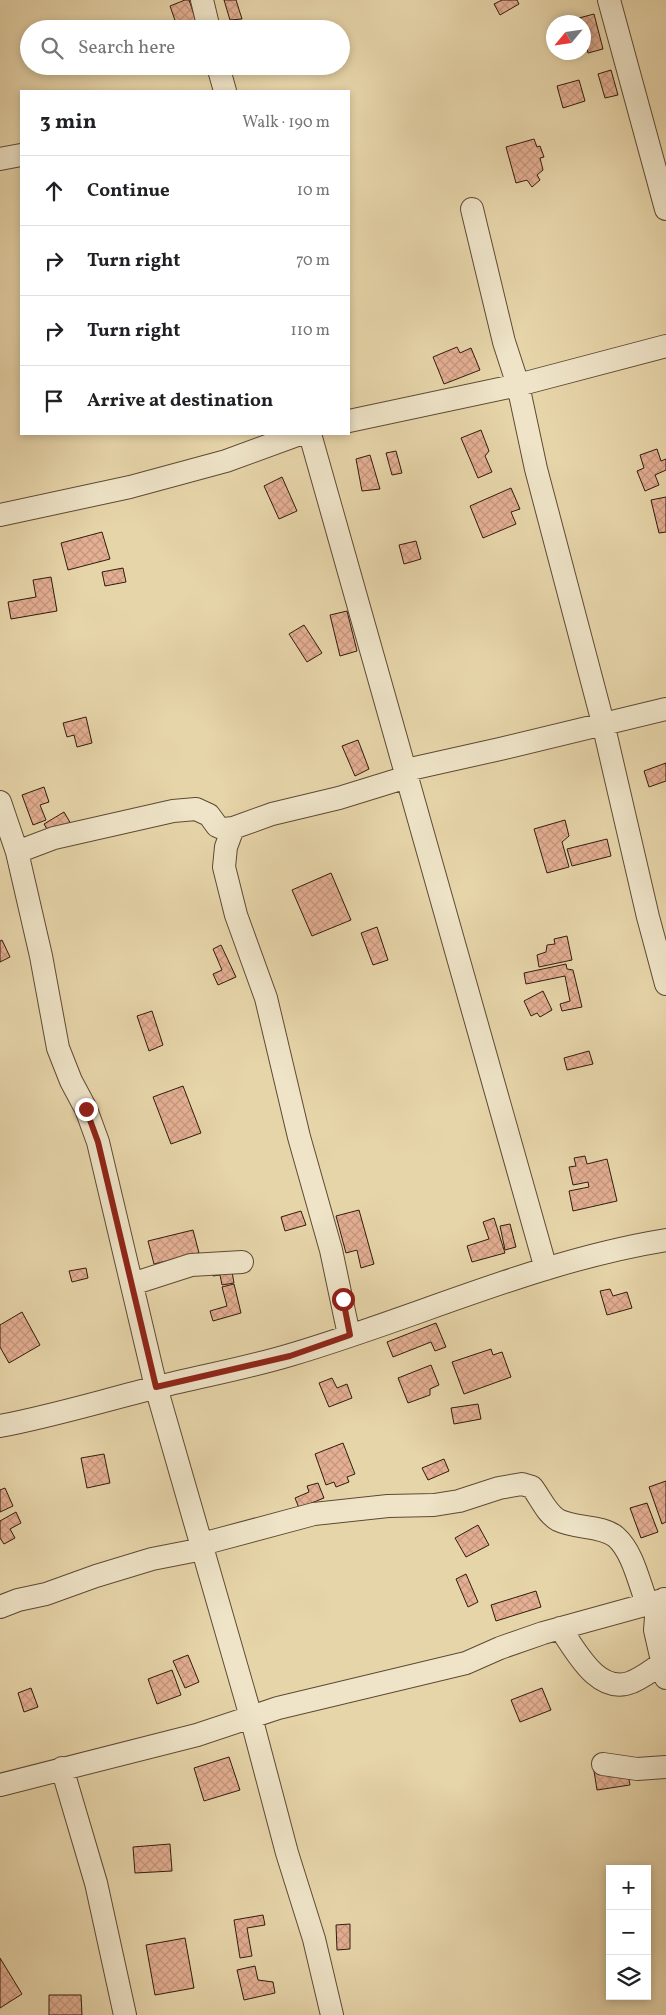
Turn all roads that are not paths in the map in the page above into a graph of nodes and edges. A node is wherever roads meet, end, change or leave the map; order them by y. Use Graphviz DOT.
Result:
graph roads {
  1 [pos="202,0"];
  2 [pos="609,0"];
  3 [pos="207,20"];
  4 [pos="221,75"];
  5 [pos="225,90"];
  6 [pos="20,155"];
  7 [pos="0,159"];
  8 [pos="472,209"];
  9 [pos="666,209"];
  10 [pos="666,346"];
  11 [pos="518,384"];
  12 [pos="350,422"];
  13 [pos="297,435"];
  14 [pos="310,435"];
  15 [pos="0,515"];
  16 [pos="666,709"];
  17 [pos="603,724"];
  18 [pos="406,774"];
  19 [pos="0,802"];
  20 [pos="233,828"];
  21 [pos="17,852"];
  22 [pos="666,984"];
  23 [pos="666,1240"];
  24 [pos="242,1262"];
  25 [pos="546,1269"];
  26 [pos="132,1284"];
  27 [pos="350,1335"];
  28 [pos="156,1387"];
  29 [pos="0,1426"];
  30 [pos="203,1546"];
  31 [pos="659,1600"];
  32 [pos="0,1607"];
  33 [pos="560,1628"];
  34 [pos="664,1671"];
  35 [pos="251,1717"];
  36 [pos="603,1764"];
  37 [pos="666,1767"];
  38 [pos="62,1768"];
  39 [pos="0,1784"];
  40 [pos="125,2015"];
  41 [pos="332,2015"];
  1 -- 3 [label="street"];
  2 -- 9 [label="street"];
  4 -- 5 [label="street"];
  6 -- 7 [label="street"];
  8 -- 11 [label="street"];
  10 -- 11 [label="street"];
  11 -- 12 [label="street"];
  11 -- 17 [label="street"];
  13 -- 15 [label="street"];
  14 -- 18 [label="street"];
  16 -- 17 [label="street"];
  17 -- 18 [label="street"];
  17 -- 22 [label="street"];
  18 -- 20 [label="street"];
  18 -- 25 [label="street"];
  19 -- 21 [label="street"];
  20 -- 21 [label="street"];
  20 -- 27 [label="street"];
  21 -- 26 [label="street"];
  23 -- 25 [label="street"];
  24 -- 26 [label="street"];
  25 -- 27 [label="street"];
  26 -- 28 [label="street"];
  27 -- 28 [label="street"];
  28 -- 29 [label="street"];
  28 -- 30 [label="street"];
  30 -- 31 [label="street"];
  30 -- 32 [label="street"];
  30 -- 35 [label="street"];
  31 -- 33 [label="street"];
  31 -- 34 [label="street"];
  33 -- 34 [label="street"];
  33 -- 35 [label="street"];
  35 -- 38 [label="street"];
  35 -- 41 [label="street"];
  36 -- 37 [label="street"];
  38 -- 39 [label="street"];
  38 -- 40 [label="street"];
}
